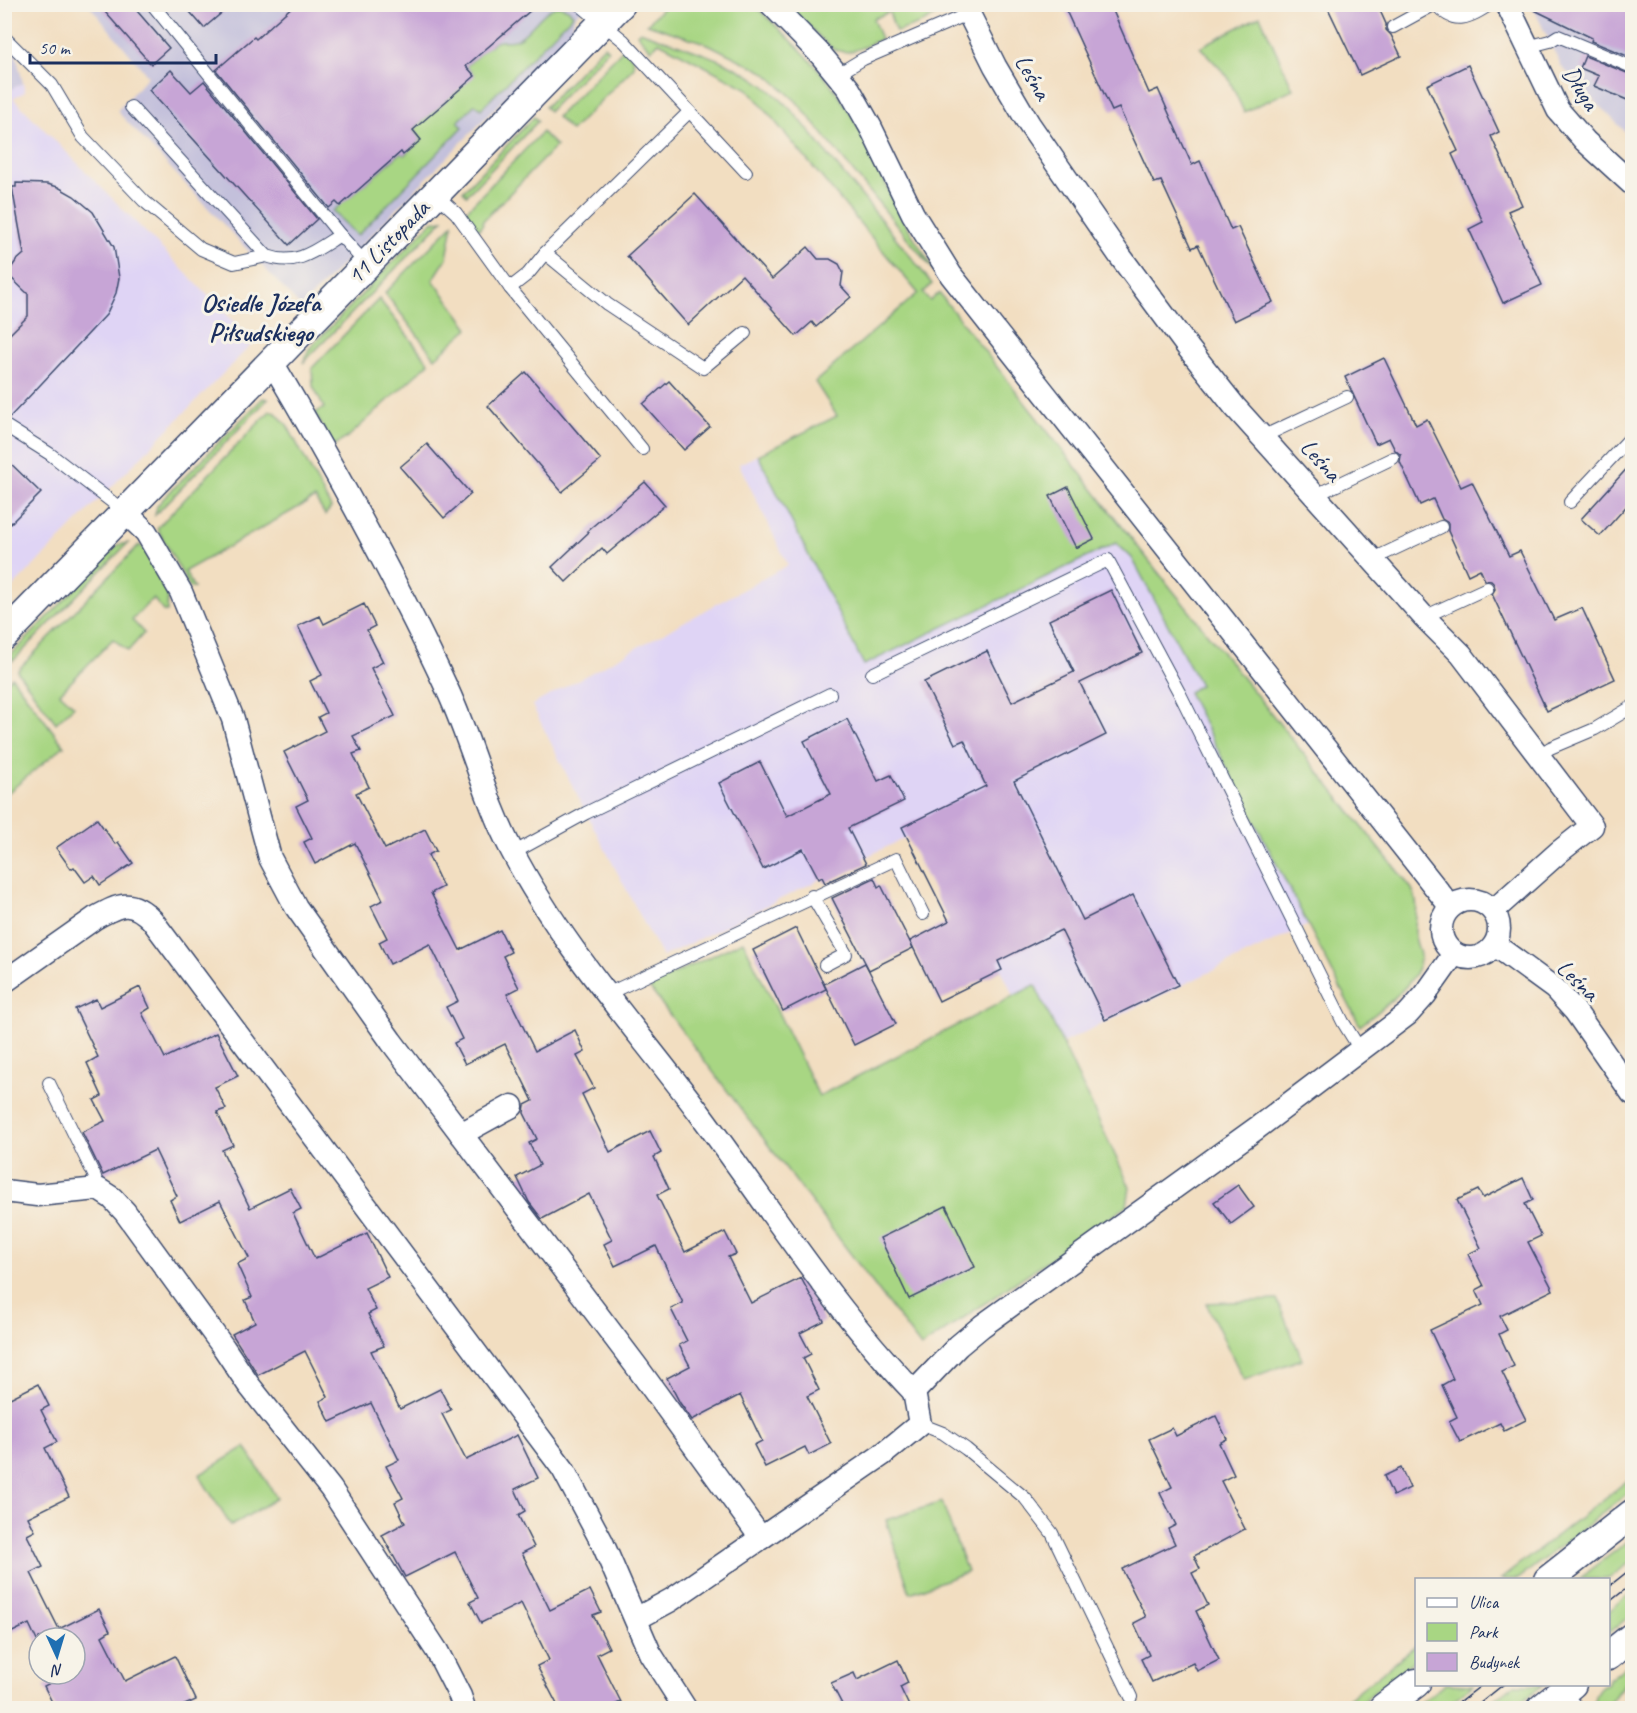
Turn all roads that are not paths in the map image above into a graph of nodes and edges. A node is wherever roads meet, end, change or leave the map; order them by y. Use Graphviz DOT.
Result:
graph roads {
  1 [pos="152,4"];
  2 [pos="579,4"];
  3 [pos="621,4"];
  4 [pos="771,4"];
  5 [pos="1435,4"];
  6 [pos="1491,4"];
  7 [pos="1507,4"];
  8 [pos="966,9"];
  9 [pos="601,24"];
  10 [pos="1393,27"];
  11 [pos="4,37"];
  12 [pos="1527,47"];
  13 [pos="1632,67"];
  14 [pos="838,74"];
  15 [pos="131,107"];
  16 [pos="690,112"];
  17 [pos="746,172"];
  18 [pos="1632,184"];
  19 [pos="435,194"];
  20 [pos="340,235"];
  21 [pos="545,253"];
  22 [pos="267,256"];
  23 [pos="366,264"];
  24 [pos="510,288"];
  25 [pos="745,333"];
  26 [pos="272,362"];
  27 [pos="1347,397"];
  28 [pos="4,425"];
  29 [pos="1632,436"];
  30 [pos="1263,437"];
  31 [pos="642,448"];
  32 [pos="1393,458"];
  33 [pos="1316,495"];
  34 [pos="1570,502"];
  35 [pos="125,512"];
  36 [pos="1441,527"];
  37 [pos="1373,559"];
  38 [pos="1487,588"];
  39 [pos="1424,617"];
  40 [pos="4,636"];
  41 [pos="873,674"];
  42 [pos="830,694"];
  43 [pos="1632,707"];
  44 [pos="1538,756"];
  45 [pos="513,853"];
  46 [pos="812,896"];
  47 [pos="1450,906"];
  48 [pos="1493,911"];
  49 [pos="923,914"];
  50 [pos="1495,945"];
  51 [pos="1454,954"];
  52 [pos="825,965"];
  53 [pos="4,982"];
  54 [pos="607,994"];
  55 [pos="1361,1051"];
  56 [pos="49,1083"];
  57 [pos="1632,1093"];
  58 [pos="512,1106"];
  59 [pos="461,1134"];
  60 [pos="98,1189"];
  61 [pos="4,1191"];
  62 [pos="914,1392"];
  63 [pos="920,1424"];
  64 [pos="1632,1514"];
  65 [pos="761,1538"];
  66 [pos="1551,1578"];
  67 [pos="636,1619"];
  68 [pos="1632,1637"];
  69 [pos="1610,1654"];
  70 [pos="1415,1684"];
  71 [pos="1131,1697"];
  72 [pos="464,1708"];
  73 [pos="685,1708"];
  74 [pos="1383,1708"];
  1 -- 20 [label="lane"];
  2 -- 9 [label="lane"];
  3 -- 9 [label="street, 11 Listopada"];
  4 -- 14 [label="street"];
  5 -- 6 [label="lane"];
  5 -- 10 [label="lane"];
  7 -- 12 [label="street, Długa"];
  8 -- 14 [label="lane"];
  8 -- 30 [label="street, Leśna"];
  9 -- 16 [label="lane"];
  9 -- 19 [label="street, 11 Listopada"];
  11 -- 22 [label="lane"];
  12 -- 13 [label="lane"];
  12 -- 18 [label="street, Długa"];
  14 -- 47 [label="street"];
  15 -- 22 [label="lane"];
  16 -- 17 [label="lane"];
  16 -- 21 [label="lane"];
  19 -- 23 [label="street, 11 Listopada"];
  19 -- 24 [label="lane"];
  20 -- 22 [label="lane"];
  20 -- 23 [label="lane"];
  21 -- 24 [label="lane"];
  21 -- 25 [label="lane"];
  23 -- 26 [label="street, 11 Listopada"];
  24 -- 31 [label="lane"];
  26 -- 35 [label="street, 11 Listopada"];
  26 -- 45 [label="street"];
  27 -- 30 [label="lane"];
  28 -- 35 [label="lane"];
  29 -- 34 [label="lane"];
  30 -- 33 [label="street, Leśna"];
  32 -- 33 [label="lane"];
  33 -- 37 [label="street, Leśna"];
  35 -- 40 [label="street, 11 Listopada"];
  35 -- 59 [label="street"];
  36 -- 37 [label="lane"];
  37 -- 39 [label="street, Leśna"];
  38 -- 39 [label="lane"];
  39 -- 44 [label="street, Leśna"];
  41 -- 55 [label="lane"];
  42 -- 45 [label="lane"];
  43 -- 44 [label="lane"];
  44 -- 48 [label="street, Leśna"];
  45 -- 54 [label="street"];
  46 -- 49 [label="lane"];
  46 -- 52 [label="lane"];
  46 -- 54 [label="lane"];
  47 -- 48 [label="street"];
  47 -- 51 [label="street"];
  48 -- 50 [label="street"];
  50 -- 51 [label="street"];
  50 -- 57 [label="street, Leśna"];
  51 -- 55 [label="street"];
  53 -- 67 [label="street"];
  54 -- 62 [label="street"];
  55 -- 62 [label="street"];
  56 -- 60 [label="lane"];
  58 -- 59 [label="street"];
  59 -- 65 [label="street"];
  60 -- 61 [label="street"];
  60 -- 72 [label="street"];
  62 -- 63 [label="street"];
  63 -- 65 [label="street"];
  63 -- 71 [label="lane"];
  64 -- 66 [label="street"];
  65 -- 67 [label="street"];
  67 -- 73 [label="street"];
  68 -- 69 [label="street"];
  70 -- 74 [label="street"];
}
